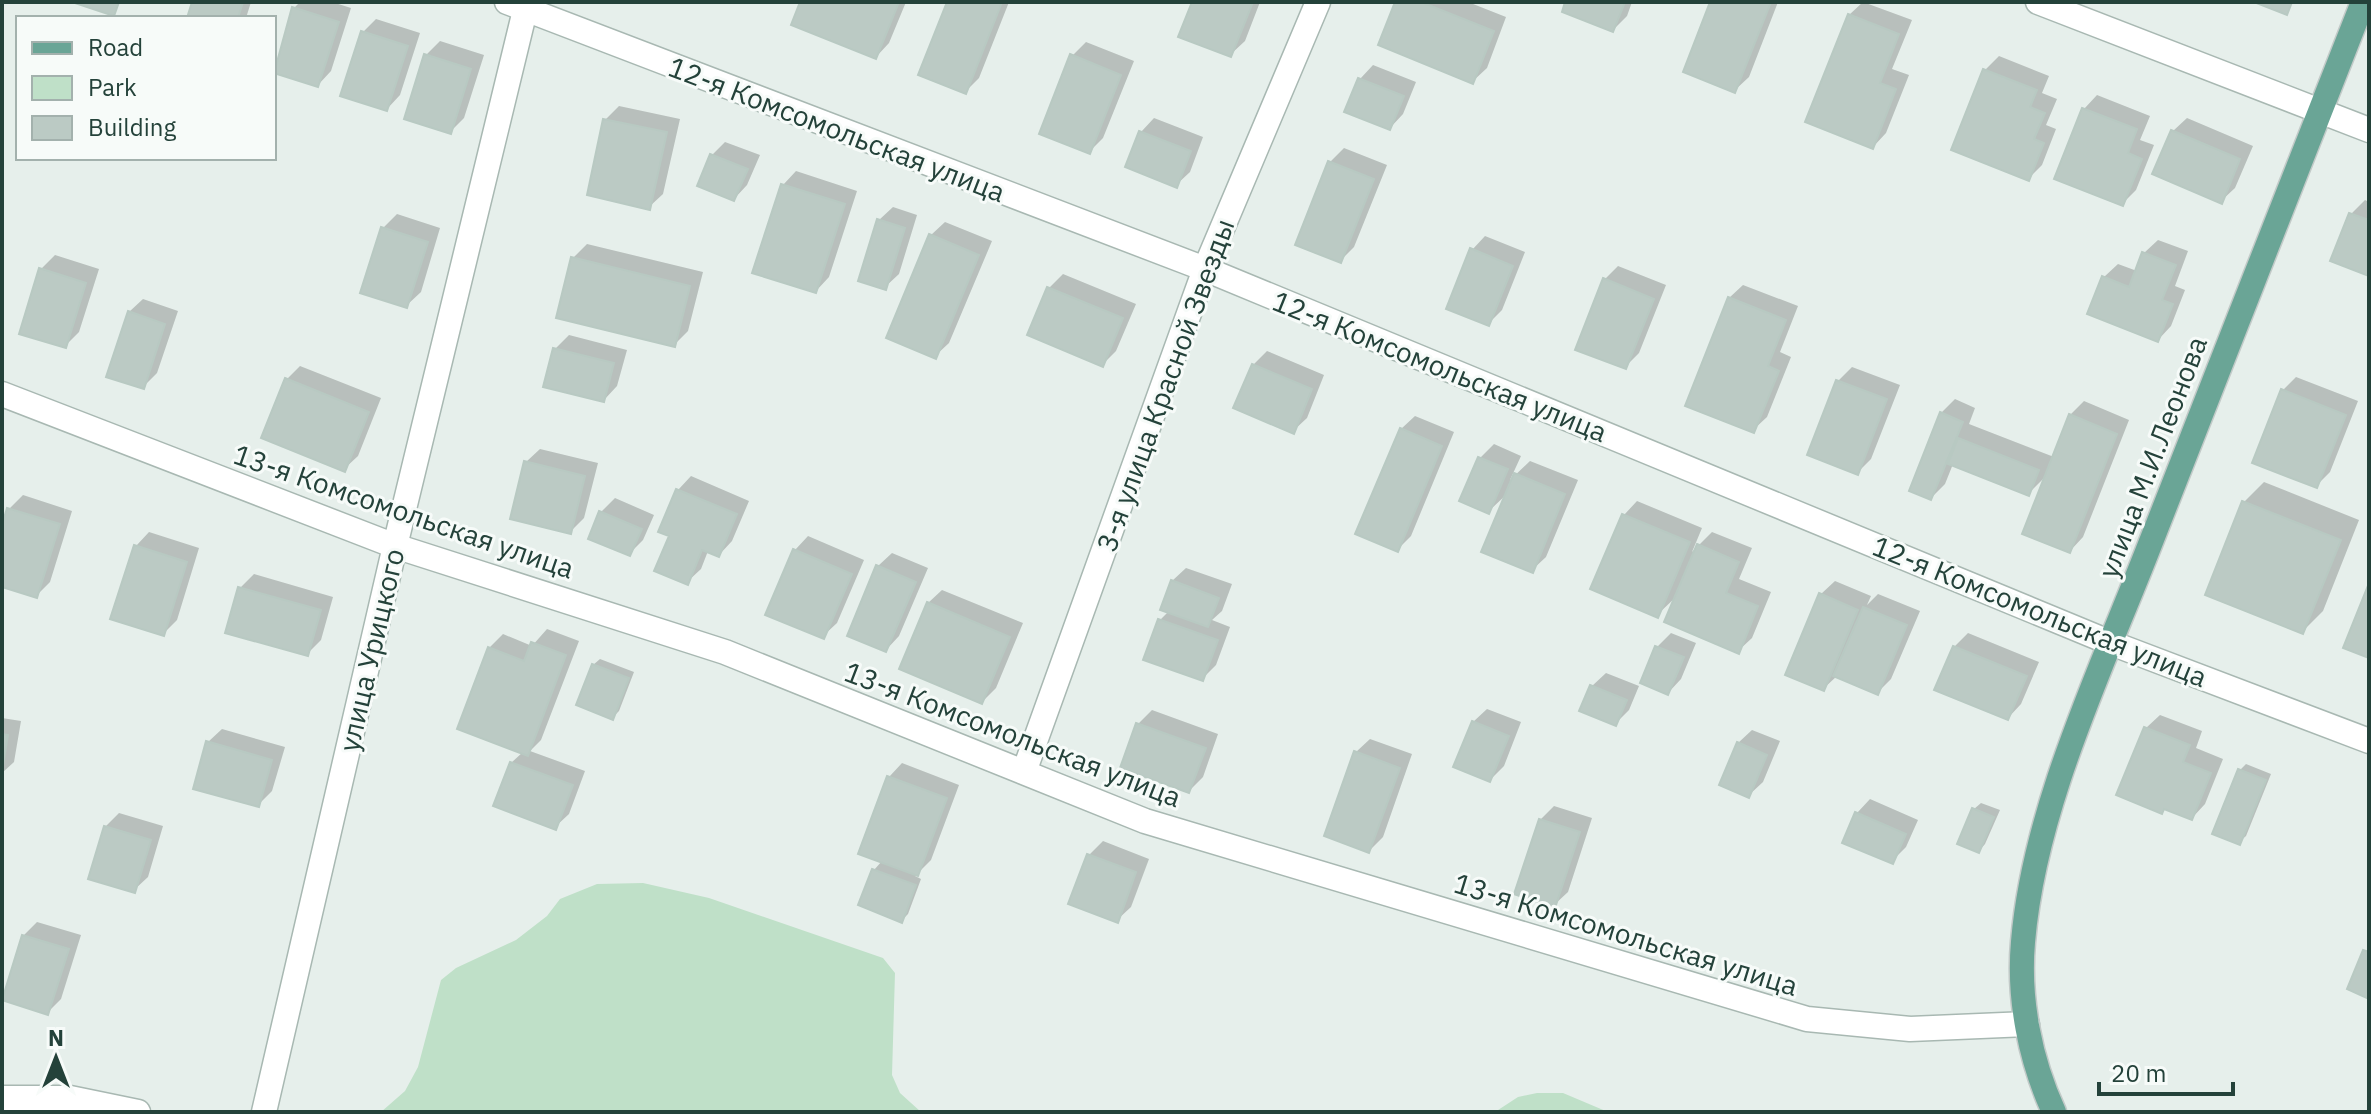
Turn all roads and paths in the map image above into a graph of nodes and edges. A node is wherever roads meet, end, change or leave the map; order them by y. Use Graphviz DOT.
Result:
graph roads {
  1 [pos="1318,2"];
  2 [pos="2038,2"];
  3 [pos="2363,2"];
  4 [pos="520,5"];
  5 [pos="2321,109"];
  6 [pos="2369,130"];
  7 [pos="1205,269"];
  8 [pos="2,394"];
  9 [pos="395,546"];
  10 [pos="2111,643"];
  11 [pos="2369,741"];
  12 [pos="1024,772"];
  13 [pos="2027,1024"];
  14 [pos="2,1098"];
  15 [pos="138,1112"];
  16 [pos="264,1112"];
  17 [pos="2054,1112"];
  1 -- 7 [label="street, 3-я улица Красной Звезды"];
  2 -- 5 [label="street"];
  3 -- 5 [label="main road, улица М.И.Леонова"];
  4 -- 7 [label="street, 12-я Комсомольская улица"];
  4 -- 9 [label="street, улица Урицкого"];
  5 -- 6 [label="street"];
  5 -- 10 [label="main road, улица М.И.Леонова"];
  7 -- 10 [label="street, 12-я Комсомольская улица"];
  7 -- 12 [label="street, 3-я улица Красной Звезды"];
  8 -- 9 [label="street, 13-я Комсомольская улица"];
  9 -- 12 [label="street, 13-я Комсомольская улица"];
  9 -- 16 [label="street, улица Урицкого"];
  10 -- 11 [label="street, 12-я Комсомольская улица"];
  10 -- 13 [label="main road, улица М.И.Леонова"];
  12 -- 13 [label="street, 13-я Комсомольская улица"];
  13 -- 17 [label="main road"];
  14 -- 15 [label="street"];
}
